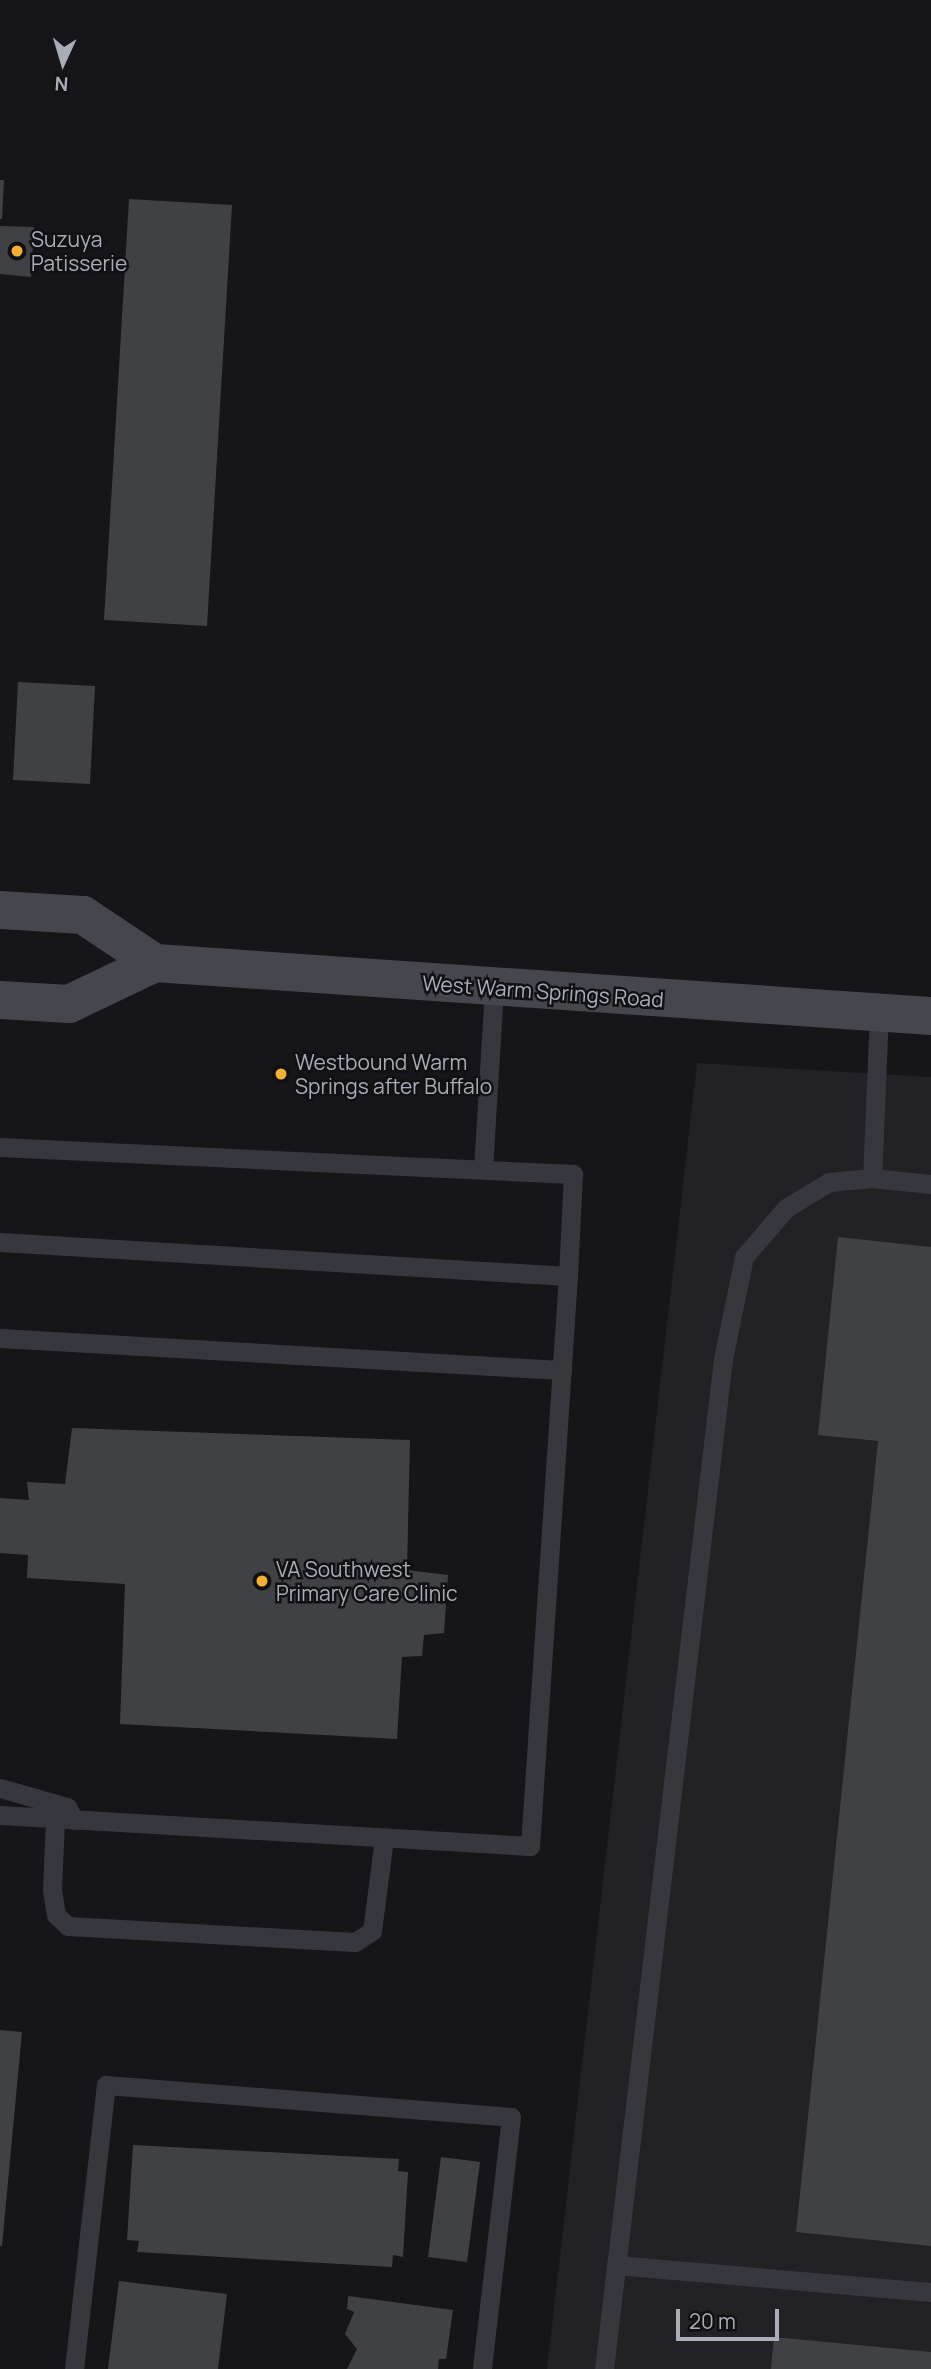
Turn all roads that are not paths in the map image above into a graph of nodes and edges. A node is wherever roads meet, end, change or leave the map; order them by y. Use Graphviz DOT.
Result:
graph roads {
  1 [pos="0,910"];
  2 [pos="155,963"];
  3 [pos="494,988"];
  4 [pos="0,1000"];
  5 [pos="879,1013"];
  6 [pos="931,1016"];
  7 [pos="0,1147"];
  8 [pos="483,1169"];
  9 [pos="872,1178"];
  10 [pos="931,1184"];
  11 [pos="0,1242"];
  12 [pos="568,1276"];
  13 [pos="0,1338"];
  14 [pos="562,1370"];
  15 [pos="0,1788"];
  16 [pos="0,1815"];
  17 [pos="64,1820"];
  18 [pos="384,1838"];
  19 [pos="616,2265"];
  20 [pos="931,2292"];
  21 [pos="74,2369"];
  22 [pos="482,2369"];
  23 [pos="604,2369"];
  1 -- 2 [label="main road, West Warm Springs Road"];
  2 -- 3 [label="main road, West Warm Springs Road"];
  2 -- 4 [label="main road, West Warm Springs Road"];
  3 -- 5 [label="main road, West Warm Springs Road"];
  3 -- 8 [label="lane"];
  5 -- 6 [label="main road, West Warm Springs Road"];
  5 -- 9 [label="lane"];
  7 -- 8 [label="lane"];
  8 -- 12 [label="lane"];
  9 -- 10 [label="lane"];
  9 -- 19 [label="lane"];
  11 -- 12 [label="lane"];
  12 -- 14 [label="lane"];
  13 -- 14 [label="lane"];
  14 -- 18 [label="lane"];
  15 -- 17 [label="lane"];
  16 -- 17 [label="lane"];
  17 -- 18 [label="lane"];
  17 -- 18 [label="lane"];
  19 -- 20 [label="lane"];
  19 -- 23 [label="lane"];
  21 -- 22 [label="lane"];
}
